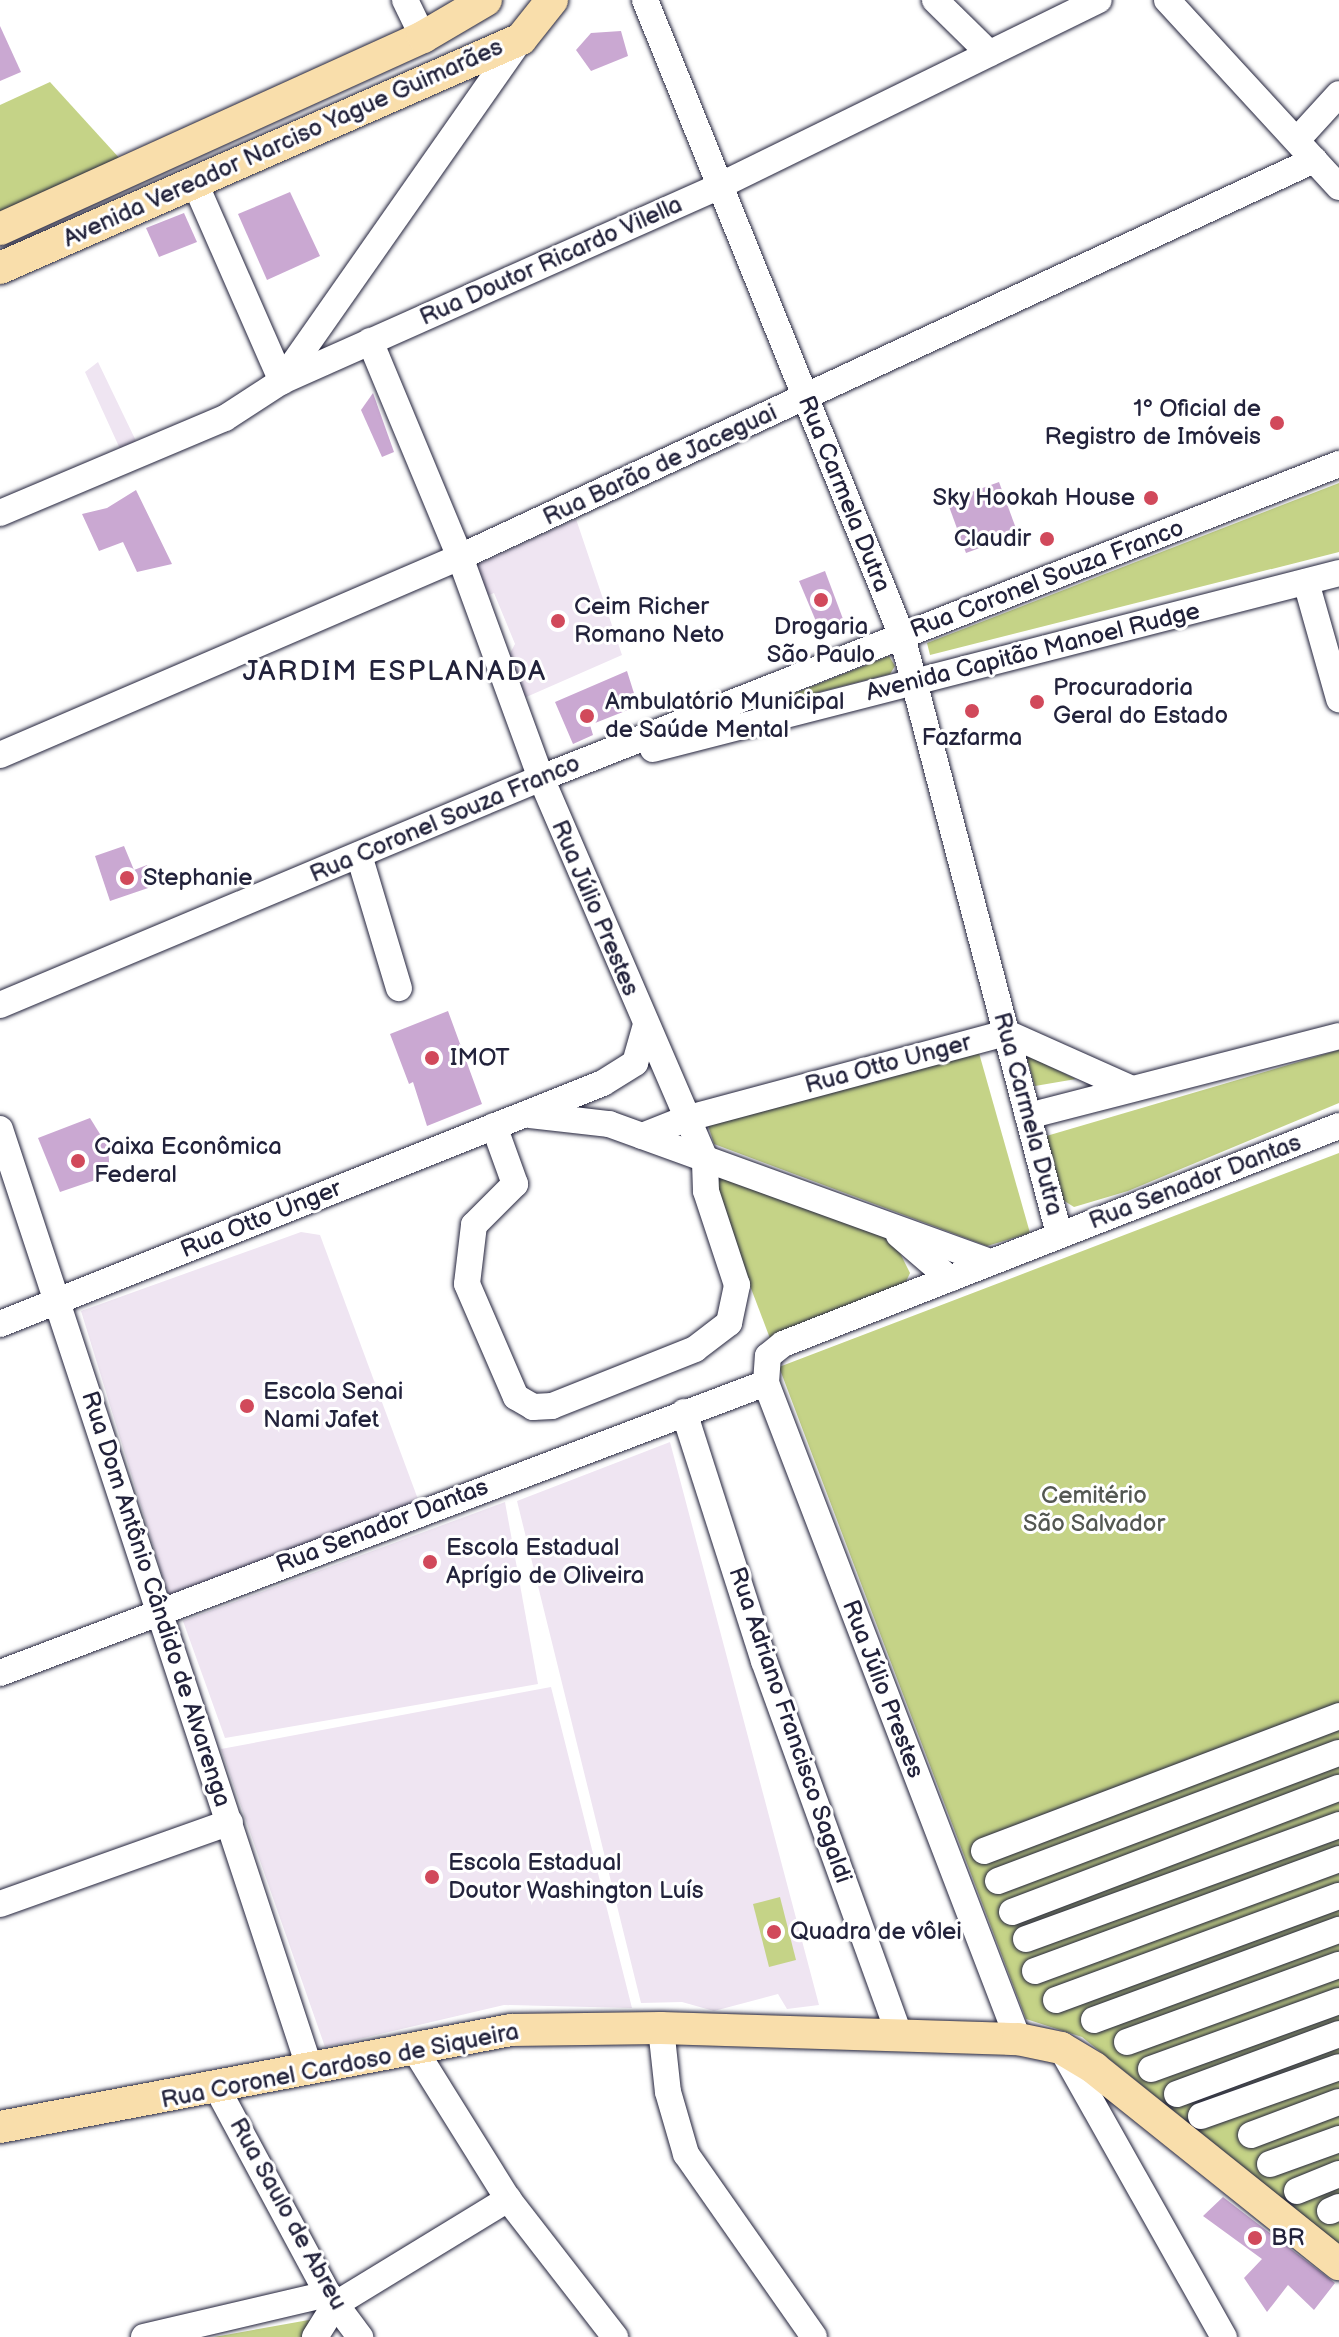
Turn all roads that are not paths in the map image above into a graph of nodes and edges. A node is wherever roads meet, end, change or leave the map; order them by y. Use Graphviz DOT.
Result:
graph roads {
  1 [pos="405,0"];
  2 [pos="529,0"];
  3 [pos="552,0"];
  4 [pos="645,0"];
  5 [pos="935,0"];
  6 [pos="1099,0"];
  7 [pos="1167,0"];
  8 [pos="481,5"];
  9 [pos="423,37"];
  10 [pos="509,43"];
  11 [pos="989,53"];
  12 [pos="1339,94"];
  13 [pos="1297,140"];
  14 [pos="1314,160"];
  15 [pos="194,181"];
  16 [pos="717,187"];
  17 [pos="1339,187"];
  18 [pos="0,229"];
  19 [pos="0,268"];
  20 [pos="370,341"];
  21 [pos="282,381"];
  22 [pos="805,399"];
  23 [pos="1339,464"];
  24 [pos="0,513"];
  25 [pos="460,557"];
  26 [pos="1339,573"];
  27 [pos="1306,582"];
  28 [pos="902,636"];
  29 [pos="916,681"];
  30 [pos="1339,699"];
  31 [pos="0,755"];
  32 [pos="541,778"];
  33 [pos="359,855"];
  34 [pos="399,988"];
  35 [pos="0,1005"];
  36 [pos="645,1027"];
  37 [pos="1007,1033"];
  38 [pos="1339,1036"];
  39 [pos="1128,1087"];
  40 [pos="523,1115"];
  41 [pos="1028,1116"];
  42 [pos="685,1119"];
  43 [pos="494,1126"];
  44 [pos="1339,1126"];
  45 [pos="0,1129"];
  46 [pos="642,1136"];
  47 [pos="705,1159"];
  48 [pos="881,1220"];
  49 [pos="1059,1234"];
  50 [pos="991,1262"];
  51 [pos="950,1279"];
  52 [pos="57,1301"];
  53 [pos="0,1324"];
  54 [pos="766,1383"];
  55 [pos="684,1412"];
  56 [pos="158,1610"];
  57 [pos="0,1673"];
  58 [pos="1339,1716"];
  59 [pos="1339,1753"];
  60 [pos="1339,1788"];
  61 [pos="230,1822"];
  62 [pos="1339,1825"];
  63 [pos="984,1851"];
  64 [pos="1339,1859"];
  65 [pos="998,1881"];
  66 [pos="1339,1896"];
  67 [pos="0,1904"];
  68 [pos="1012,1912"];
  69 [pos="1339,1930"];
  70 [pos="1026,1939"];
  71 [pos="1339,1965"];
  72 [pos="1035,1971"];
  73 [pos="1056,2000"];
  74 [pos="1339,2001"];
  75 [pos="1094,2020"];
  76 [pos="661,2028"];
  77 [pos="1339,2034"];
  78 [pos="900,2037"];
  79 [pos="1018,2039"];
  80 [pos="1127,2042"];
  81 [pos="413,2047"];
  82 [pos="1061,2048"];
  83 [pos="1339,2067"];
  84 [pos="310,2069"];
  85 [pos="1151,2069"];
  86 [pos="218,2090"];
  87 [pos="1177,2094"];
  88 [pos="1339,2102"];
  89 [pos="1201,2116"];
  90 [pos="0,2127"];
  91 [pos="1251,2135"];
  92 [pos="1339,2139"];
  93 [pos="1270,2164"];
  94 [pos="1339,2174"];
  95 [pos="1297,2191"];
  96 [pos="508,2199"];
  97 [pos="1339,2264"];
  98 [pos="332,2299"];
  99 [pos="144,2337"];
  100 [pos="315,2337"];
  101 [pos="360,2337"];
  102 [pos="615,2337"];
  103 [pos="814,2337"];
  104 [pos="1224,2337"];
  1 -- 9 [label="street"];
  2 -- 10 [label="main road"];
  3 -- 10 [label="main road, Avenida Vereador Narciso Yague Guimarães"];
  4 -- 16 [label="street, Rua Carmela Dutra"];
  5 -- 11 [label="street"];
  6 -- 11 [label="street, Rua Doutor Ricardo Vilella"];
  7 -- 13 [label="street"];
  8 -- 9 [label="main road, Avenida Vereador Narciso Yague Guimarães"];
  8 -- 10 [label="main road"];
  9 -- 18 [label="main road, Avenida Vereador Narciso Yague Guimarães"];
  10 -- 15 [label="main road, Avenida Vereador Narciso Yague Guimarães"];
  10 -- 21 [label="street"];
  11 -- 16 [label="street, Rua Doutor Ricardo Vilella"];
  12 -- 13 [label="street"];
  13 -- 14 [label="street"];
  14 -- 17 [label="street"];
  14 -- 22 [label="street, Rua Barão de Jaceguai"];
  15 -- 19 [label="main road, Avenida Vereador Narciso Yague Guimarães"];
  15 -- 21 [label="street"];
  16 -- 20 [label="street, Rua Doutor Ricardo Vilella"];
  16 -- 22 [label="street, Rua Carmela Dutra"];
  20 -- 21 [label="street, Rua Doutor Ricardo Vilella"];
  20 -- 25 [label="street, Rua Júlio Prestes"];
  21 -- 24 [label="street, Rua Doutor Ricardo Vilella"];
  22 -- 25 [label="street, Rua Barão de Jaceguai"];
  22 -- 28 [label="street, Rua Carmela Dutra"];
  23 -- 28 [label="street, Rua Coronel Souza Franco"];
  25 -- 31 [label="street, Rua Barão de Jaceguai"];
  25 -- 32 [label="street, Rua Júlio Prestes"];
  26 -- 27 [label="street, Avenida Capitão Manoel Rudge"];
  27 -- 29 [label="street, Avenida Capitão Manoel Rudge"];
  27 -- 30 [label="street"];
  28 -- 29 [label="street, Rua Carmela Dutra"];
  28 -- 32 [label="street, Rua Coronel Souza Franco"];
  29 -- 32 [label="street, Avenida Capitão Manoel Rudge"];
  29 -- 37 [label="street, Rua Carmela Dutra"];
  32 -- 33 [label="street, Rua Coronel Souza Franco"];
  32 -- 36 [label="street, Rua Júlio Prestes"];
  33 -- 34 [label="street"];
  33 -- 35 [label="street, Rua Coronel Souza Franco"];
  36 -- 40 [label="street, Rua Otto Unger"];
  36 -- 42 [label="street, Rua Júlio Prestes"];
  37 -- 39 [label="street"];
  37 -- 41 [label="street, Rua Carmela Dutra"];
  37 -- 42 [label="street, Rua Otto Unger"];
  38 -- 39 [label="street"];
  39 -- 41 [label="street"];
  40 -- 43 [label="street, Rua Otto Unger"];
  40 -- 46 [label="street, Rua Otto Unger"];
  41 -- 49 [label="street, Rua Carmela Dutra"];
  42 -- 46 [label="street, Rua Otto Unger"];
  42 -- 47 [label="street, Rua Júlio Prestes"];
  43 -- 47 [label="street"];
  43 -- 52 [label="street, Rua Otto Unger"];
  44 -- 49 [label="street, Rua Senador Dantas"];
  45 -- 52 [label="street, Rua Dom Antônio Cândido de Alvarenga"];
  46 -- 47 [label="street, Rua Otto Unger"];
  47 -- 48 [label="street, Rua Otto Unger"];
  48 -- 50 [label="street, Rua Otto Unger"];
  48 -- 51 [label="street"];
  49 -- 50 [label="street, Rua Senador Dantas"];
  50 -- 51 [label="street, Rua Senador Dantas"];
  51 -- 54 [label="street, Rua Senador Dantas"];
  52 -- 53 [label="street, Rua Otto Unger"];
  52 -- 56 [label="street, Rua Dom Antônio Cândido de Alvarenga"];
  54 -- 55 [label="street, Rua Senador Dantas"];
  54 -- 79 [label="street, Rua Júlio Prestes"];
  55 -- 56 [label="street, Rua Senador Dantas"];
  55 -- 78 [label="street, Rua Adriano Francisco Sagaldi"];
  56 -- 57 [label="street, Rua Senador Dantas"];
  56 -- 61 [label="street, Rua Dom Antônio Cândido de Alvarenga"];
  58 -- 63 [label="street"];
  59 -- 65 [label="street"];
  60 -- 68 [label="street"];
  61 -- 67 [label="street"];
  61 -- 84 [label="street, Rua Dom Antônio Cândido de Alvarenga"];
  62 -- 70 [label="street"];
  64 -- 72 [label="street"];
  66 -- 73 [label="street"];
  69 -- 75 [label="street"];
  71 -- 80 [label="street"];
  74 -- 85 [label="street"];
  76 -- 78 [label="main road, Rua Coronel Cardoso de Siqueira"];
  76 -- 81 [label="main road, Rua Coronel Cardoso de Siqueira"];
  76 -- 103 [label="street"];
  77 -- 87 [label="street"];
  78 -- 79 [label="main road, Rua Coronel Cardoso de Siqueira"];
  79 -- 82 [label="main road, Rua Coronel Cardoso de Siqueira"];
  81 -- 84 [label="main road, Rua Coronel Cardoso de Siqueira"];
  81 -- 96 [label="street"];
  82 -- 97 [label="main road, Rua Coronel Cardoso de Siqueira"];
  82 -- 104 [label="street"];
  83 -- 89 [label="street"];
  84 -- 86 [label="main road, Rua Coronel Cardoso de Siqueira"];
  86 -- 90 [label="main road, Rua Coronel Cardoso de Siqueira"];
  86 -- 98 [label="street, Rua Saulo de Abreu"];
  88 -- 91 [label="street"];
  92 -- 93 [label="street"];
  94 -- 95 [label="street"];
  96 -- 98 [label="street"];
  96 -- 102 [label="street"];
  98 -- 99 [label="street"];
  98 -- 100 [label="street"];
  98 -- 101 [label="street, Rua Saulo de Abreu"];
}
